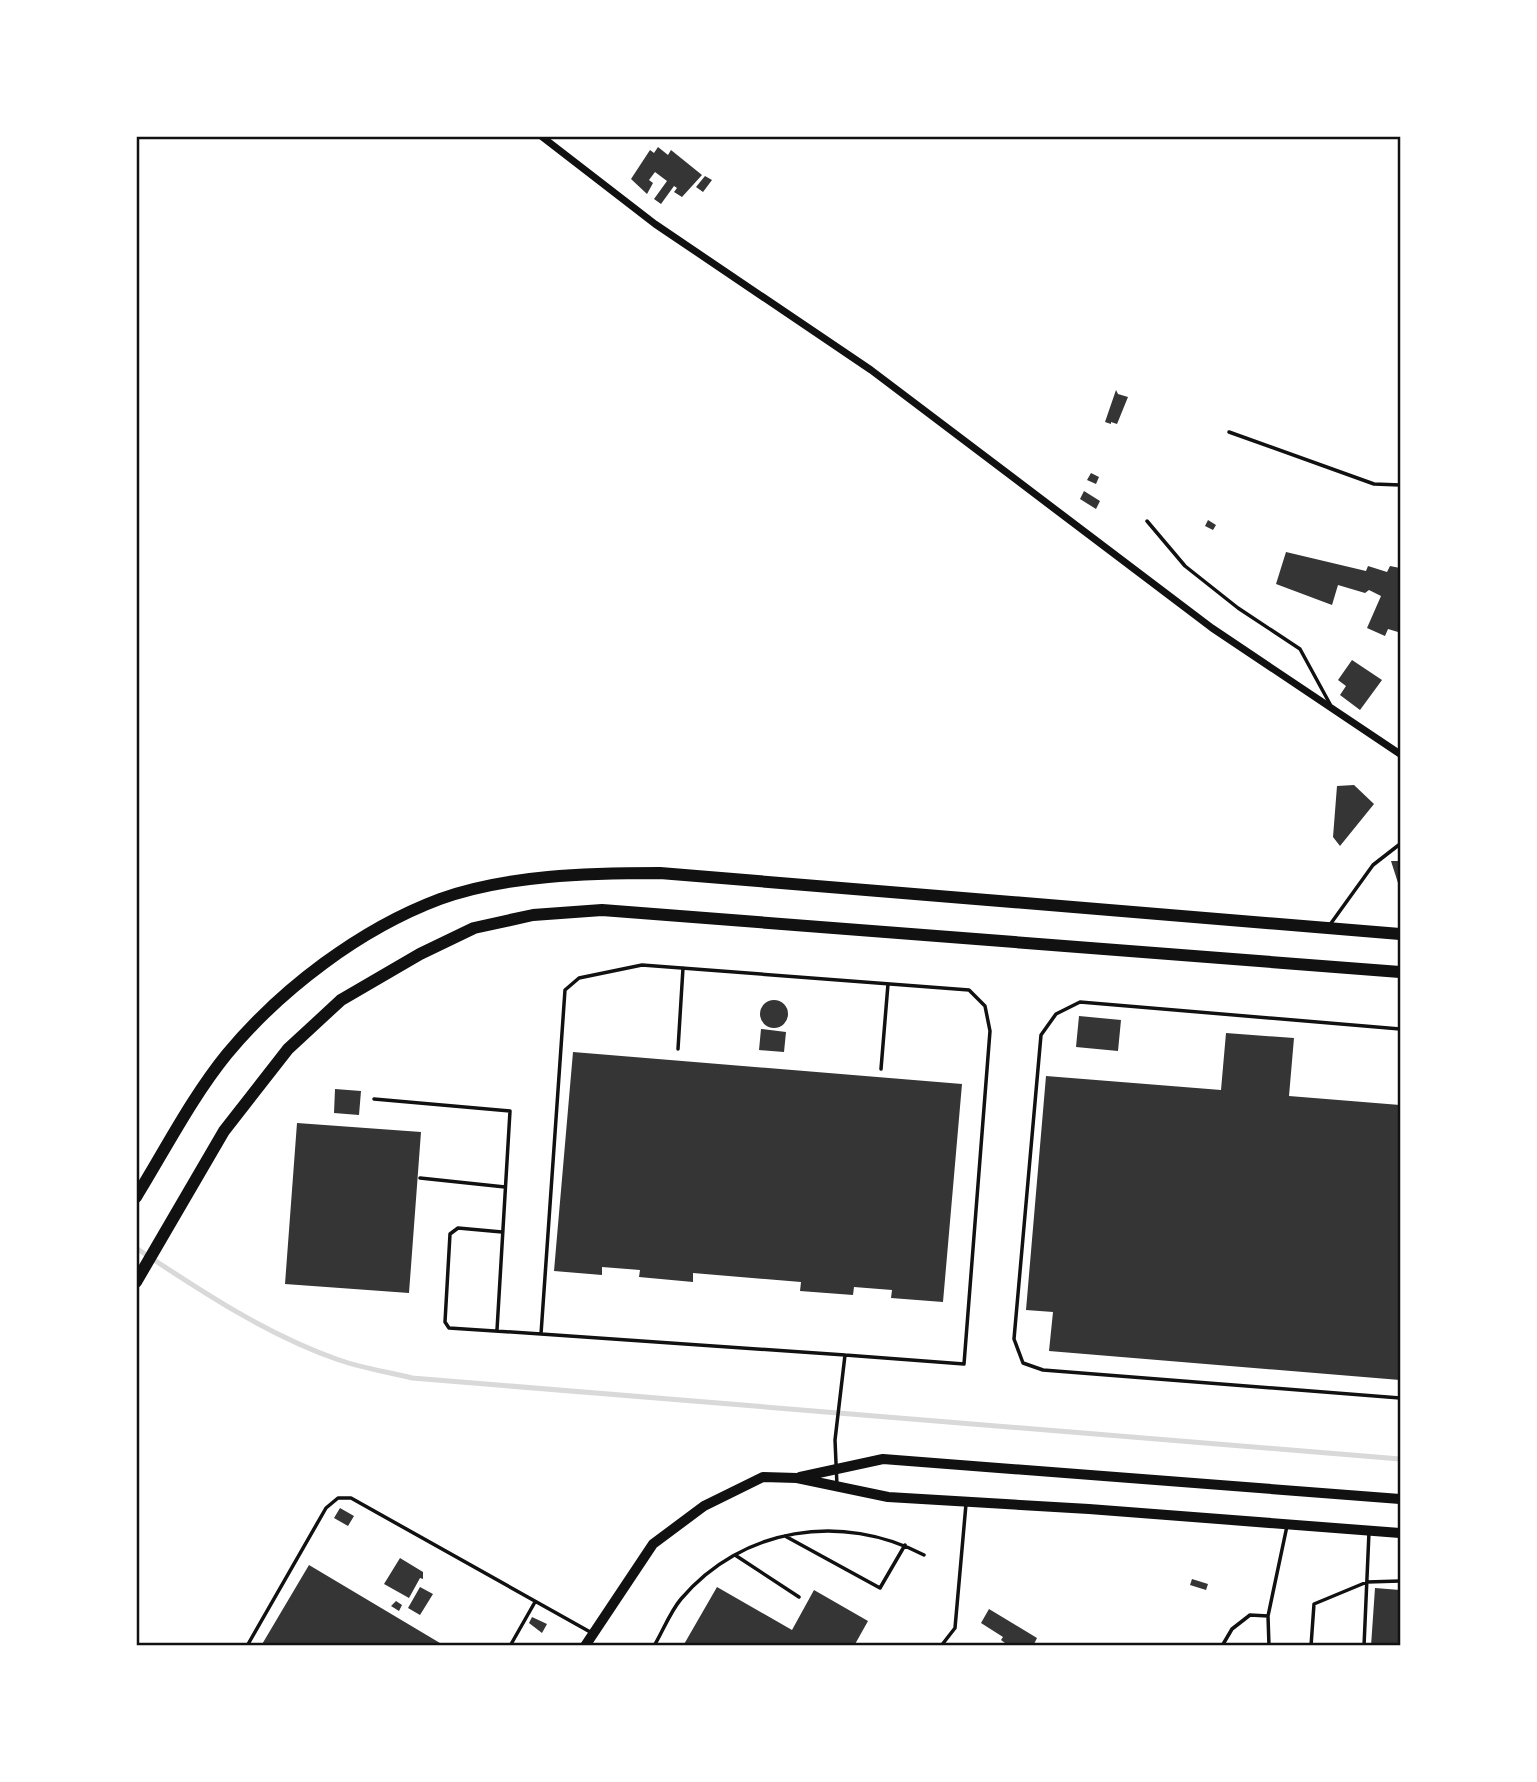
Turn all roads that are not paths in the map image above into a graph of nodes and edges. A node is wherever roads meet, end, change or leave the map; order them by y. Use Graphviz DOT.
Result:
graph roads {
  1 [pos="541,136"];
  2 [pos="1229,432"];
  3 [pos="1401,485"];
  4 [pos="1147,521"];
  5 [pos="1331,706"];
  6 [pos="1401,754"];
  7 [pos="1401,844"];
  8 [pos="1328,929"];
  9 [pos="1401,934"];
  10 [pos="683,968"];
  11 [pos="1401,972"];
  12 [pos="888,984"];
  13 [pos="1401,1029"];
  14 [pos="678,1049"];
  15 [pos="881,1069"];
  16 [pos="374,1099"];
  17 [pos="420,1178"];
  18 [pos="505,1187"];
  19 [pos="136,1197"];
  20 [pos="502,1232"];
  21 [pos="136,1282"];
  22 [pos="497,1330"];
  23 [pos="541,1334"];
  24 [pos="845,1355"];
  25 [pos="1401,1398"];
  26 [pos="835,1469"];
  27 [pos="797,1478"];
  28 [pos="837,1488"];
  29 [pos="1401,1499"];
  30 [pos="966,1502"];
  31 [pos="1288,1524"];
  32 [pos="1370,1531"];
  33 [pos="1401,1533"];
  34 [pos="783,1535"];
  35 [pos="905,1545"];
  36 [pos="735,1555"];
  37 [pos="924,1555"];
  38 [pos="1401,1581"];
  39 [pos="1367,1582"];
  40 [pos="799,1597"];
  41 [pos="535,1602"];
  42 [pos="1268,1616"];
  43 [pos="592,1633"];
  44 [pos="247,1646"];
  45 [pos="510,1646"];
  46 [pos="585,1646"];
  47 [pos="654,1646"];
  48 [pos="941,1646"];
  49 [pos="1222,1646"];
  50 [pos="1269,1646"];
  51 [pos="1311,1646"];
  52 [pos="1364,1646"];
  1 -- 5 [label="street"];
  2 -- 3 [label="lane"];
  4 -- 5 [label="lane"];
  5 -- 6 [label="street"];
  7 -- 8 [label="lane"];
  8 -- 9 [label="highway"];
  8 -- 19 [label="highway"];
  10 -- 12 [label="lane"];
  10 -- 14 [label="lane"];
  10 -- 23 [label="lane"];
  11 -- 21 [label="highway"];
  12 -- 15 [label="lane"];
  12 -- 24 [label="lane"];
  13 -- 25 [label="lane"];
  16 -- 18 [label="lane"];
  17 -- 18 [label="lane"];
  18 -- 20 [label="lane"];
  20 -- 22 [label="lane"];
  20 -- 22 [label="lane"];
  22 -- 23 [label="lane"];
  23 -- 24 [label="lane"];
  24 -- 26 [label="lane"];
  26 -- 27 [label="main road"];
  26 -- 28 [label="lane"];
  26 -- 29 [label="main road"];
  27 -- 28 [label="main road"];
  27 -- 43 [label="main road"];
  28 -- 30 [label="main road"];
  30 -- 31 [label="main road"];
  30 -- 48 [label="lane"];
  31 -- 32 [label="main road"];
  31 -- 42 [label="lane"];
  32 -- 33 [label="main road"];
  32 -- 39 [label="lane"];
  34 -- 35 [label="lane"];
  34 -- 35 [label="lane"];
  34 -- 36 [label="lane"];
  35 -- 37 [label="lane"];
  36 -- 40 [label="lane"];
  36 -- 47 [label="lane"];
  38 -- 39 [label="lane"];
  39 -- 51 [label="lane"];
  39 -- 52 [label="lane"];
  41 -- 43 [label="lane"];
  41 -- 44 [label="lane"];
  41 -- 45 [label="lane"];
  42 -- 49 [label="lane"];
  42 -- 50 [label="lane"];
  43 -- 46 [label="main road"];
}
